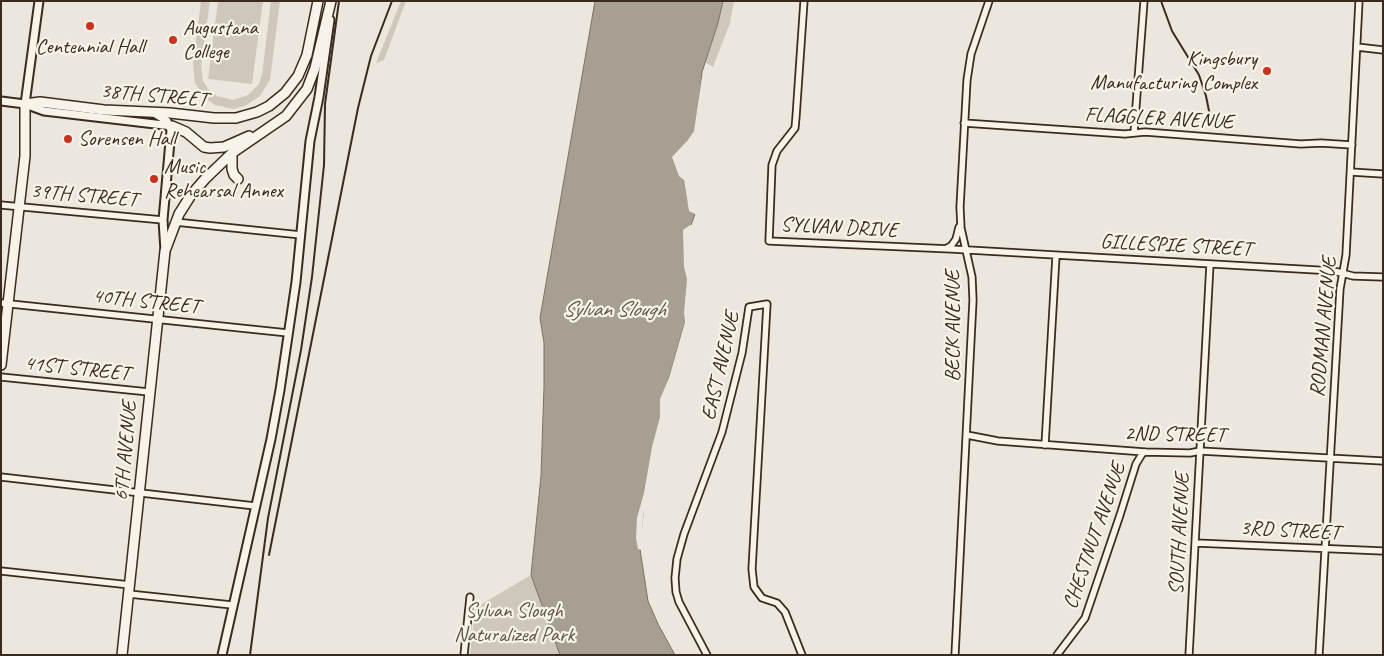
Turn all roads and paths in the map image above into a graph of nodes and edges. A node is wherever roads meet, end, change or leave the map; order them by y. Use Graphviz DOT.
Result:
graph roads {
  1 [pos="39,1"];
  2 [pos="318,1"];
  3 [pos="804,1"];
  4 [pos="988,1"];
  5 [pos="1144,1"];
  6 [pos="1359,1"];
  7 [pos="331,3"];
  8 [pos="1357,47"];
  9 [pos="1383,50"];
  10 [pos="1,101"];
  11 [pos="25,104"];
  12 [pos="153,113"];
  13 [pos="964,123"];
  14 [pos="171,125"];
  15 [pos="268,129"];
  16 [pos="1134,133"];
  17 [pos="1352,145"];
  18 [pos="232,153"];
  19 [pos="1351,172"];
  20 [pos="1383,174"];
  21 [pos="238,179"];
  22 [pos="1,205"];
  23 [pos="19,206"];
  24 [pos="960,217"];
  25 [pos="163,220"];
  26 [pos="175,222"];
  27 [pos="301,235"];
  28 [pos="944,249"];
  29 [pos="967,250"];
  30 [pos="165,251"];
  31 [pos="1056,256"];
  32 [pos="1210,264"];
  33 [pos="1343,273"];
  34 [pos="1383,277"];
  35 [pos="5,303"];
  36 [pos="157,319"];
  37 [pos="288,332"];
  38 [pos="1,365"];
  39 [pos="1,377"];
  40 [pos="149,392"];
  41 [pos="967,435"];
  42 [pos="1045,445"];
  43 [pos="1200,451"];
  44 [pos="1145,452"];
  45 [pos="1330,458"];
  46 [pos="1383,461"];
  47 [pos="1,477"];
  48 [pos="140,492"];
  49 [pos="256,506"];
  50 [pos="1196,543"];
  51 [pos="1326,548"];
  52 [pos="1383,551"];
  53 [pos="1,571"];
  54 [pos="129,590"];
  55 [pos="470,597"];
  56 [pos="232,605"];
  57 [pos="122,655"];
  58 [pos="222,655"];
  59 [pos="464,655"];
  60 [pos="707,655"];
  61 [pos="802,655"];
  62 [pos="955,655"];
  63 [pos="1056,655"];
  64 [pos="1189,655"];
  65 [pos="1320,655"];
  1 -- 11 [label="street"];
  2 -- 12 [label="main road, 38TH STREET"];
  3 -- 28 [label="street, SYLVAN DRIVE"];
  4 -- 13 [label="street, BECK AVENUE"];
  5 -- 16 [label="street"];
  6 -- 8 [label="street, RODMAN AVENUE"];
  7 -- 15 [label="main road"];
  7 -- 27 [label="street"];
  8 -- 9 [label="street"];
  8 -- 17 [label="street, RODMAN AVENUE"];
  10 -- 11 [label="street, 38TH STREET"];
  11 -- 12 [label="main road, 38TH STREET"];
  11 -- 14 [label="street, 38TH STREET"];
  11 -- 23 [label="main road"];
  12 -- 14 [label="street"];
  13 -- 16 [label="street, FLAGGLER AVENUE"];
  13 -- 24 [label="street, BECK AVENUE"];
  14 -- 15 [label="main road"];
  14 -- 25 [label="street, 6TH AVENUE"];
  15 -- 18 [label="main road, 6TH AVENUE"];
  16 -- 17 [label="street, FLAGGLER AVENUE"];
  17 -- 19 [label="street, RODMAN AVENUE"];
  18 -- 21 [label="main road"];
  18 -- 26 [label="main road, 6TH AVENUE"];
  19 -- 20 [label="street"];
  19 -- 33 [label="street, RODMAN AVENUE"];
  22 -- 23 [label="street, 39TH STREET"];
  23 -- 25 [label="street, 39TH STREET"];
  23 -- 35 [label="main road"];
  24 -- 28 [label="street"];
  24 -- 29 [label="street, BECK AVENUE"];
  25 -- 30 [label="street, 6TH AVENUE"];
  26 -- 27 [label="street"];
  26 -- 30 [label="main road, 6TH AVENUE"];
  27 -- 37 [label="street"];
  28 -- 29 [label="street, SYLVAN DRIVE"];
  29 -- 31 [label="street, GILLESPIE STREET"];
  29 -- 41 [label="street, BECK AVENUE"];
  30 -- 36 [label="main road, 6TH AVENUE"];
  31 -- 32 [label="street, GILLESPIE STREET"];
  31 -- 42 [label="street"];
  32 -- 33 [label="street, GILLESPIE STREET"];
  32 -- 43 [label="street, SOUTH AVENUE"];
  33 -- 34 [label="street, GILLESPIE STREET"];
  33 -- 45 [label="street, RODMAN AVENUE"];
  35 -- 36 [label="street, 40TH STREET"];
  35 -- 38 [label="main road"];
  36 -- 37 [label="street, 40TH STREET"];
  36 -- 40 [label="main road, 6TH AVENUE"];
  37 -- 49 [label="street"];
  39 -- 40 [label="street, 41ST STREET"];
  40 -- 48 [label="main road, 6TH AVENUE"];
  41 -- 42 [label="street, 2ND STREET"];
  41 -- 62 [label="street, BECK AVENUE"];
  42 -- 44 [label="street, 2ND STREET"];
  43 -- 44 [label="street, 2ND STREET"];
  43 -- 45 [label="street, 2ND STREET"];
  43 -- 50 [label="street, SOUTH AVENUE"];
  44 -- 63 [label="street, CHESTNUT AVENUE"];
  45 -- 46 [label="street, 2ND STREET"];
  45 -- 51 [label="street, RODMAN AVENUE"];
  47 -- 48 [label="street"];
  48 -- 49 [label="street"];
  48 -- 54 [label="main road, 6TH AVENUE"];
  49 -- 56 [label="street"];
  50 -- 51 [label="street, 3RD STREET"];
  50 -- 64 [label="street, SOUTH AVENUE"];
  51 -- 52 [label="street, 3RD STREET"];
  51 -- 65 [label="street, RODMAN AVENUE"];
  53 -- 54 [label="street"];
  54 -- 56 [label="street"];
  54 -- 57 [label="main road, 6TH AVENUE"];
  55 -- 59 [label="street"];
  56 -- 58 [label="street"];
  60 -- 61 [label="street, EAST AVENUE"];
}
